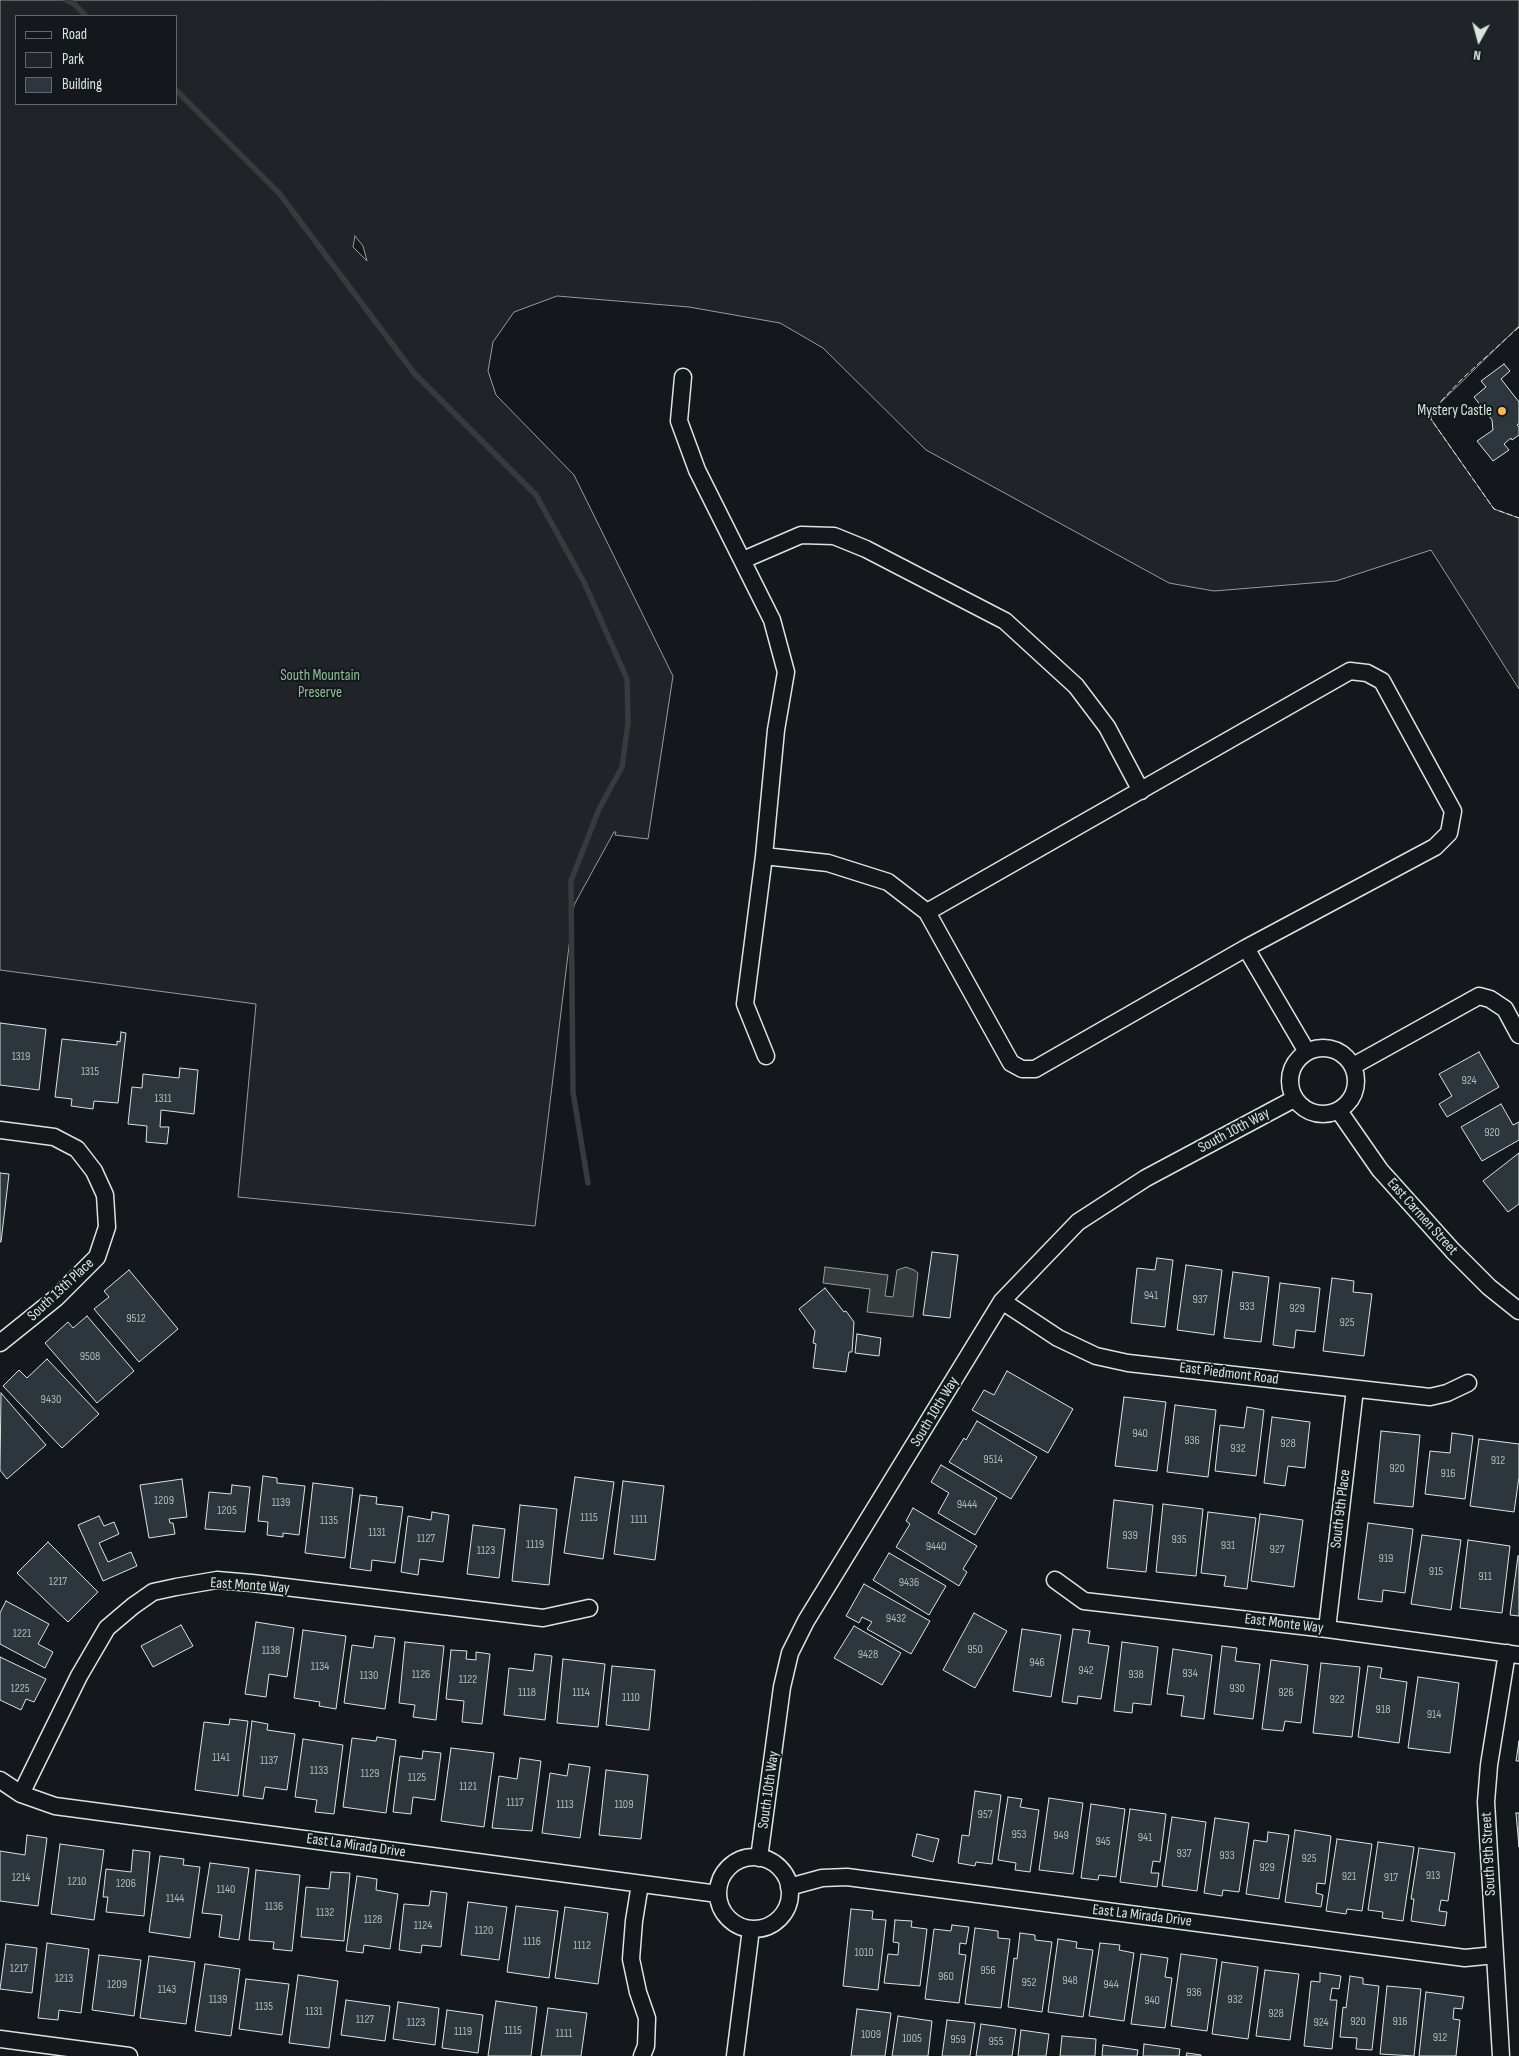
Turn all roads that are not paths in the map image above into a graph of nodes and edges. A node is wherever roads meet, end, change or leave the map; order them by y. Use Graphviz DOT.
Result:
graph roads {
  1 [pos="683,377"];
  2 [pos="742,560"];
  3 [pos="1141,791"];
  4 [pos="764,856"];
  5 [pos="927,912"];
  6 [pos="1246,948"];
  7 [pos="1519,1035"];
  8 [pos="1306,1052"];
  9 [pos="766,1056"];
  10 [pos="1353,1066"];
  11 [pos="1294,1098"];
  12 [pos="1339,1111"];
  13 [pos="0,1130"];
  14 [pos="1002,1301"];
  15 [pos="1519,1311"];
  16 [pos="0,1343"];
  17 [pos="1468,1383"];
  18 [pos="1355,1389"];
  19 [pos="1055,1580"];
  20 [pos="589,1608"];
  21 [pos="1327,1630"];
  22 [pos="1513,1654"];
  23 [pos="0,1780"];
  24 [pos="21,1794"];
  25 [pos="760,1858"];
  26 [pos="640,1884"];
  27 [pos="789,1888"];
  28 [pos="718,1894"];
  29 [pos="751,1929"];
  30 [pos="1495,1955"];
  31 [pos="0,2039"];
  32 [pos="129,2056"];
  33 [pos="642,2056"];
  34 [pos="735,2056"];
  35 [pos="1501,2056"];
  1 -- 2 [label="street"];
  2 -- 3 [label="street"];
  2 -- 4 [label="street"];
  3 -- 5 [label="street"];
  3 -- 6 [label="street"];
  4 -- 5 [label="street"];
  4 -- 9 [label="street"];
  5 -- 6 [label="street"];
  6 -- 8 [label="street"];
  7 -- 10 [label="street"];
  8 -- 10 [label="street"];
  8 -- 11 [label="street"];
  10 -- 12 [label="street"];
  11 -- 12 [label="street"];
  11 -- 14 [label="street, South 10th Way"];
  12 -- 15 [label="street, East Carmen Street"];
  13 -- 16 [label="street, South 13th Place"];
  14 -- 18 [label="street, East Piedmont Road"];
  14 -- 25 [label="street, South 10th Way"];
  17 -- 18 [label="street, East Piedmont Road"];
  18 -- 21 [label="street, South 9th Place"];
  19 -- 21 [label="street, East Monte Way"];
  20 -- 24 [label="street, East Monte Way"];
  21 -- 22 [label="street, East Monte Way"];
  22 -- 30 [label="street, South 9th Street"];
  23 -- 24 [label="street, East La Mirada Drive"];
  24 -- 26 [label="street, East La Mirada Drive"];
  25 -- 27 [label="street"];
  25 -- 28 [label="street"];
  26 -- 28 [label="street, East La Mirada Drive"];
  26 -- 33 [label="street"];
  27 -- 29 [label="street"];
  27 -- 30 [label="street, East La Mirada Drive"];
  28 -- 29 [label="street"];
  29 -- 34 [label="street"];
  30 -- 35 [label="street, South 9th Street"];
  31 -- 32 [label="street"];
}
